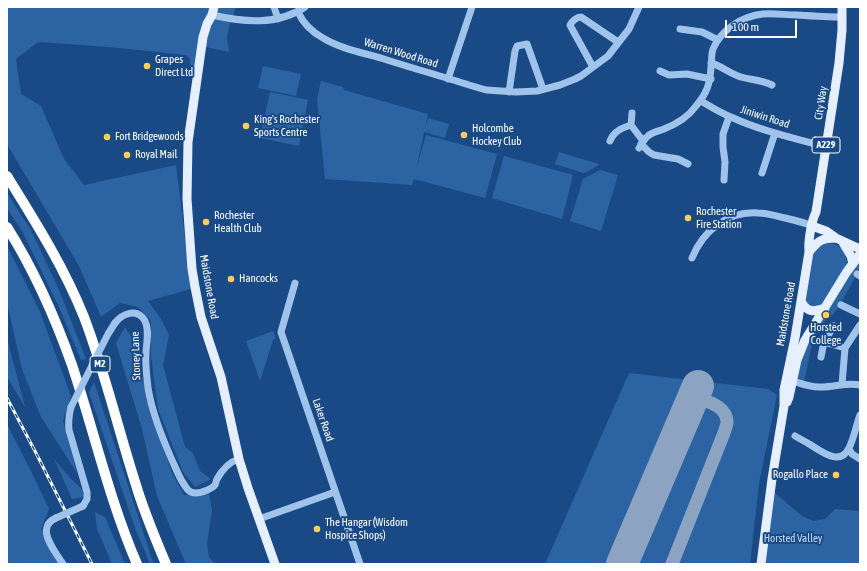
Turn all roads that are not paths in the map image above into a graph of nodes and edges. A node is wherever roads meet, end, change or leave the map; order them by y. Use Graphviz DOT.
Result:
graph roads {
  1 [pos="274,7"];
  2 [pos="305,7"];
  3 [pos="472,7"];
  4 [pos="639,7"];
  5 [pos="790,7"];
  6 [pos="842,7"];
  7 [pos="213,11"];
  8 [pos="298,12"];
  9 [pos="789,15"];
  10 [pos="842,17"];
  11 [pos="278,19"];
  12 [pos="680,29"];
  13 [pos="718,40"];
  14 [pos="618,42"];
  15 [pos="711,63"];
  16 [pos="593,67"];
  17 [pos="660,71"];
  18 [pos="448,79"];
  19 [pos="711,79"];
  20 [pos="772,85"];
  21 [pos="543,89"];
  22 [pos="509,92"];
  23 [pos="701,101"];
  24 [pos="632,113"];
  25 [pos="729,117"];
  26 [pos="631,125"];
  27 [pos="775,133"];
  28 [pos="610,141"];
  29 [pos="641,145"];
  30 [pos="826,147"];
  31 [pos="688,164"];
  32 [pos="762,173"];
  33 [pos="7,176"];
  34 [pos="724,180"];
  35 [pos="816,212"];
  36 [pos="812,226"];
  37 [pos="7,227"];
  38 [pos="826,231"];
  39 [pos="842,240"];
  40 [pos="860,242"];
  41 [pos="860,249"];
  42 [pos="809,252"];
  43 [pos="860,254"];
  44 [pos="692,258"];
  45 [pos="853,264"];
  46 [pos="295,283"];
  47 [pos="801,302"];
  48 [pos="841,305"];
  49 [pos="824,308"];
  50 [pos="860,314"];
  51 [pos="860,325"];
  52 [pos="834,326"];
  53 [pos="824,342"];
  54 [pos="845,348"];
  55 [pos="821,357"];
  56 [pos="793,381"];
  57 [pos="842,384"];
  58 [pos="860,385"];
  59 [pos="784,406"];
  60 [pos="860,415"];
  61 [pos="795,436"];
  62 [pos="848,449"];
  63 [pos="860,458"];
  64 [pos="239,459"];
  65 [pos="335,492"];
  66 [pos="259,519"];
  67 [pos="63,564"];
  68 [pos="137,564"];
  69 [pos="166,564"];
  70 [pos="275,564"];
  71 [pos="360,564"];
  72 [pos="761,564"];
  1 -- 11 [label="street"];
  2 -- 8 [label="street"];
  3 -- 18 [label="street"];
  4 -- 14 [label="street, Warren Wood Road"];
  5 -- 9 [label="street"];
  6 -- 10 [label="main road, City Way / A229"];
  7 -- 11 [label="street"];
  7 -- 64 [label="main road, Maidstone Road"];
  8 -- 11 [label="street"];
  8 -- 18 [label="street, Warren Wood Road"];
  9 -- 10 [label="street"];
  9 -- 13 [label="street"];
  10 -- 30 [label="main road, City Way / A229"];
  12 -- 13 [label="street"];
  13 -- 15 [label="street"];
  14 -- 16 [label="street, Warren Wood Road"];
  14 -- 16 [label="street"];
  15 -- 19 [label="street"];
  15 -- 20 [label="street"];
  16 -- 21 [label="street, Warren Wood Road"];
  17 -- 19 [label="street"];
  18 -- 22 [label="street, Warren Wood Road"];
  19 -- 23 [label="street"];
  21 -- 22 [label="street, Warren Wood Road"];
  21 -- 22 [label="street"];
  23 -- 25 [label="street, Jiniwin Road"];
  23 -- 29 [label="street"];
  24 -- 26 [label="street"];
  25 -- 27 [label="street, Jiniwin Road"];
  25 -- 34 [label="street"];
  26 -- 28 [label="street"];
  26 -- 29 [label="street"];
  27 -- 30 [label="street, Jiniwin Road"];
  27 -- 32 [label="street"];
  29 -- 31 [label="street"];
  30 -- 35 [label="main road, City Way / A229"];
  33 -- 69 [label="highway, M2"];
  35 -- 36 [label="main road, City Way / A229"];
  35 -- 38 [label="main road"];
  36 -- 38 [label="main road"];
  36 -- 42 [label="main road, Maidstone Road / A229"];
  36 -- 44 [label="street"];
  37 -- 68 [label="highway, M2"];
  38 -- 39 [label="main road"];
  39 -- 40 [label="main road"];
  39 -- 41 [label="main road"];
  39 -- 42 [label="main road"];
  39 -- 45 [label="main road"];
  42 -- 47 [label="main road, Maidstone Road / A229"];
  43 -- 45 [label="main road, Maidstone Road / A229"];
  45 -- 49 [label="main road, Maidstone Road / A229"];
  46 -- 65 [label="street, Laker Road"];
  47 -- 49 [label="main road"];
  47 -- 59 [label="main road, Maidstone Road / A229"];
  48 -- 50 [label="street"];
  49 -- 56 [label="main road, Maidstone Road / A229"];
  51 -- 54 [label="street"];
  52 -- 53 [label="street"];
  53 -- 54 [label="street"];
  53 -- 55 [label="street"];
  54 -- 57 [label="street"];
  56 -- 57 [label="street"];
  56 -- 59 [label="main road, Maidstone Road / A229"];
  57 -- 58 [label="street"];
  59 -- 72 [label="main road, Maidstone Road / A229"];
  60 -- 62 [label="street"];
  61 -- 62 [label="street"];
  62 -- 63 [label="street"];
  64 -- 66 [label="main road, Maidstone Road"];
  64 -- 67 [label="street, Stoney Lane, bridge"];
  65 -- 66 [label="street"];
  65 -- 71 [label="street, Laker Road"];
  66 -- 70 [label="main road, Maidstone Road"];
}
